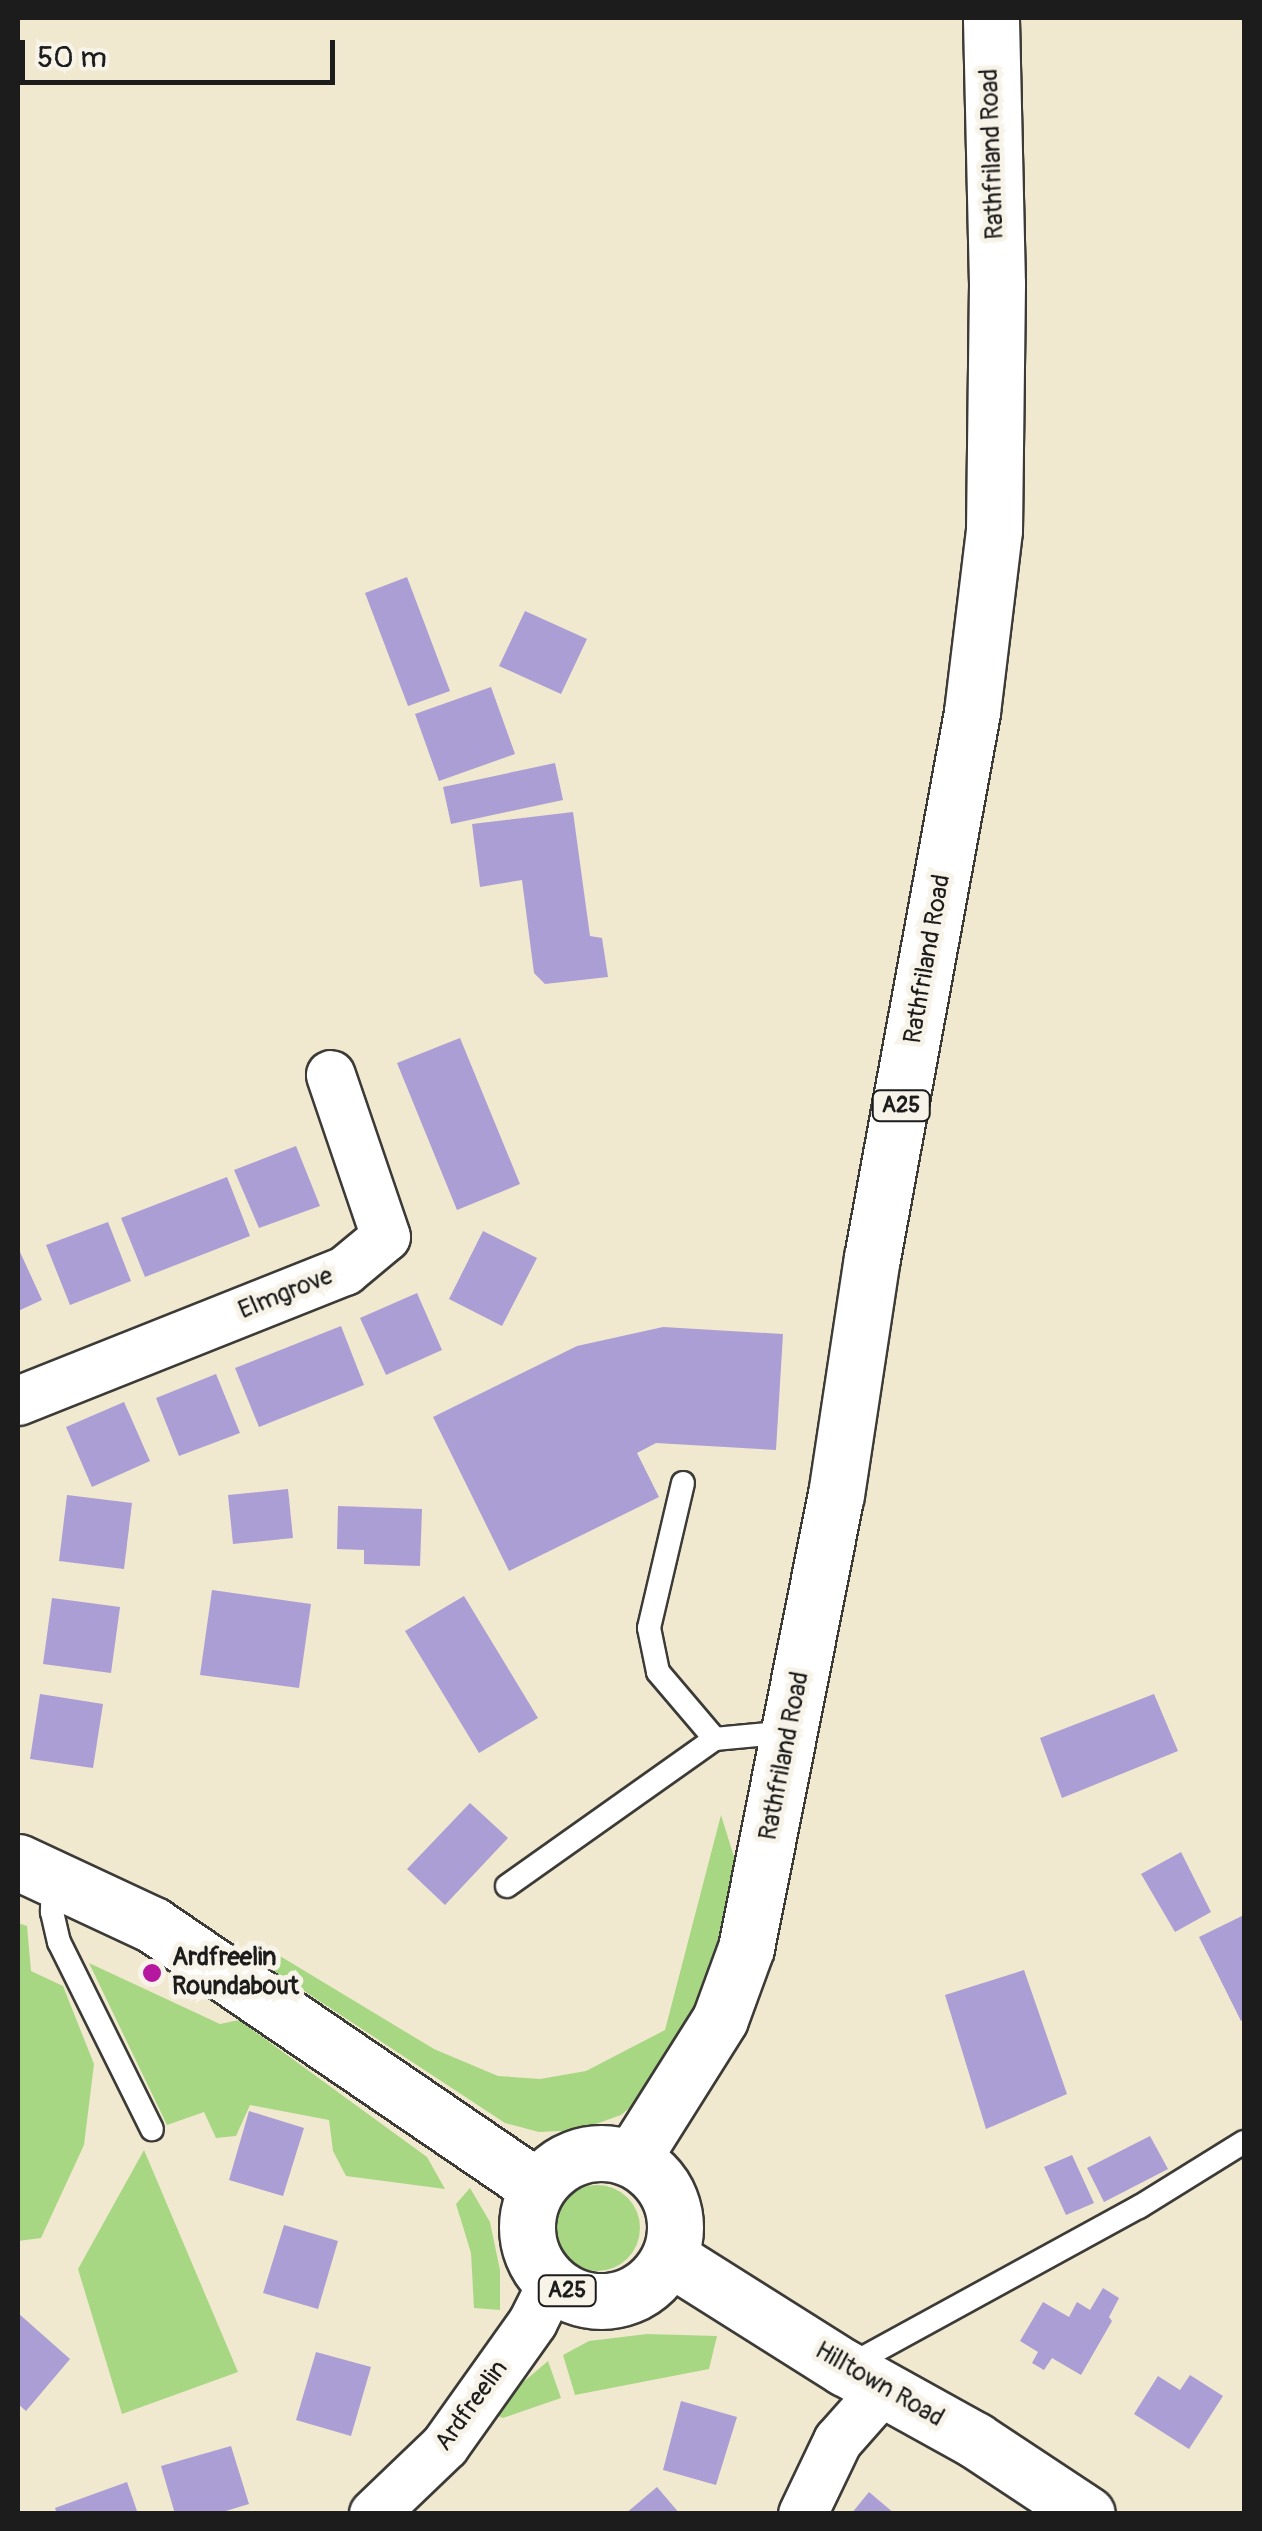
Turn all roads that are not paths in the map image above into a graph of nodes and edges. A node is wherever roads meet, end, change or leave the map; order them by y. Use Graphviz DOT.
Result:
graph roads {
  1 [pos="991,18"];
  2 [pos="331,1075"];
  3 [pos="18,1401"];
  4 [pos="683,1483"];
  5 [pos="790,1732"];
  6 [pos="715,1740"];
  7 [pos="35,1869"];
  8 [pos="507,1886"];
  9 [pos="152,2129"];
  10 [pos="1244,2142"];
  11 [pos="632,2159"];
  12 [pos="538,2187"];
  13 [pos="670,2258"];
  14 [pos="552,2284"];
  15 [pos="865,2378"];
  16 [pos="374,2514"];
  17 [pos="802,2514"];
  18 [pos="1087,2514"];
  1 -- 5 [label="main road, Rathfriland Road / A25"];
  2 -- 3 [label="street, Elmgrove"];
  4 -- 6 [label="lane"];
  5 -- 6 [label="lane"];
  5 -- 11 [label="main road, Rathfriland Road / A25"];
  6 -- 8 [label="lane"];
  7 -- 9 [label="lane"];
  7 -- 12 [label="main road"];
  10 -- 15 [label="lane"];
  11 -- 12 [label="main road"];
  11 -- 13 [label="main road"];
  12 -- 14 [label="main road, A25"];
  13 -- 14 [label="main road, A25"];
  13 -- 15 [label="main road, Hilltown Road"];
  14 -- 16 [label="street, Ardfreelin"];
  15 -- 17 [label="street"];
  15 -- 18 [label="main road, Hilltown Road"];
}
